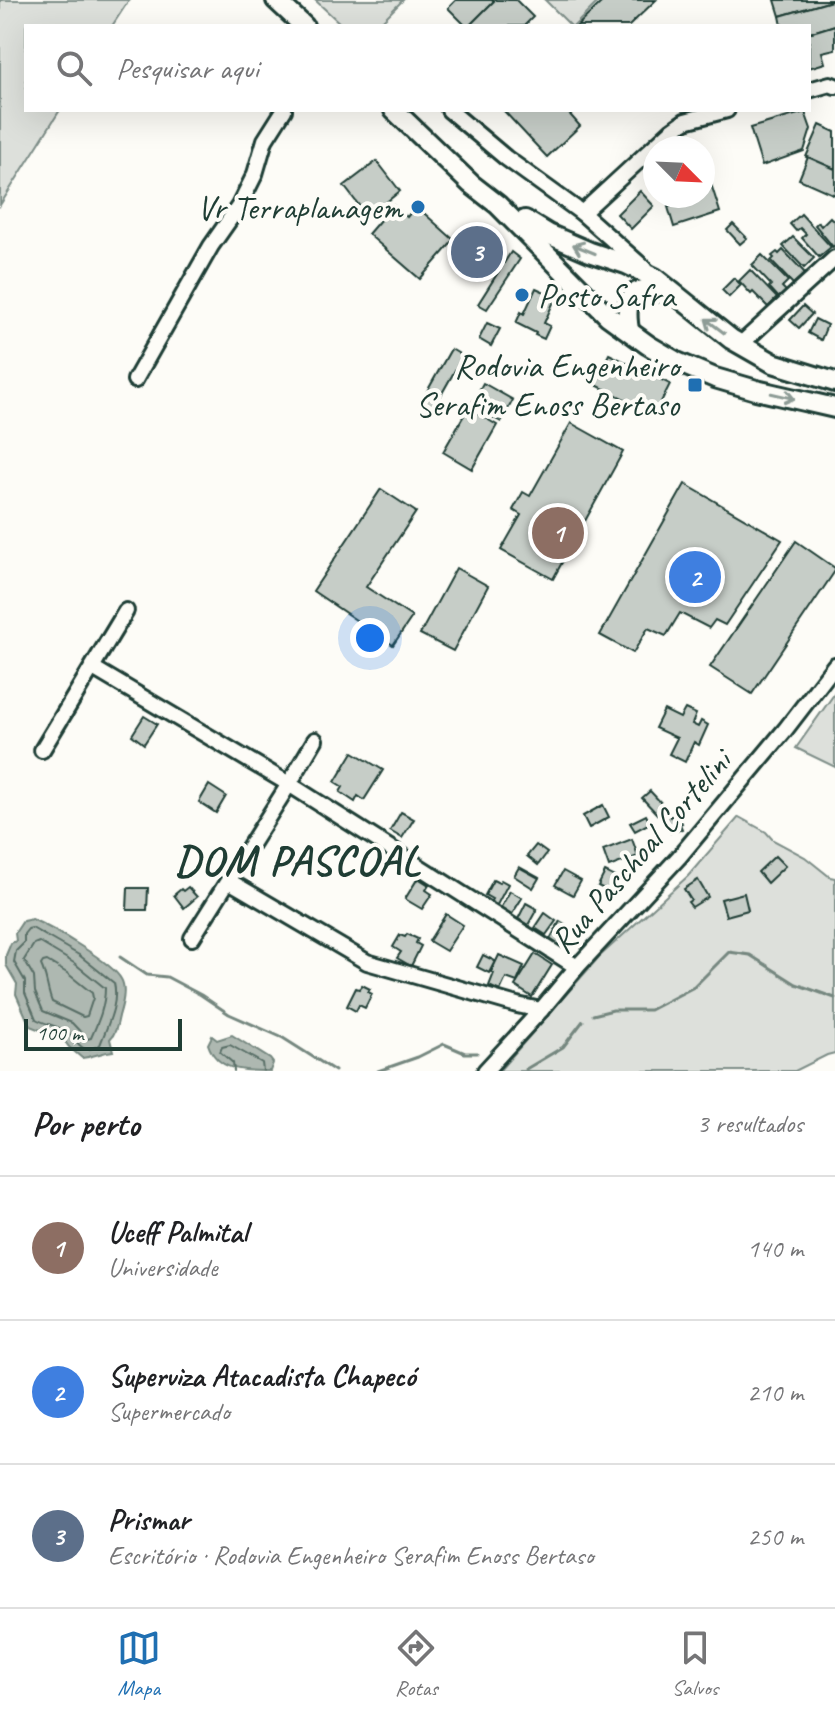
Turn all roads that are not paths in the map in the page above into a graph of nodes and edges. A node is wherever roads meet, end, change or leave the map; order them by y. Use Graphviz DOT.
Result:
graph roads {
  1 [pos="276,0"];
  2 [pos="302,24"];
  3 [pos="835,86"];
  4 [pos="811,89"];
  5 [pos="283,112"];
  6 [pos="396,112"];
  7 [pos="451,112"];
  8 [pos="719,112"];
  9 [pos="498,205"];
  10 [pos="582,213"];
  11 [pos="833,264"];
  12 [pos="655,278"];
  13 [pos="677,297"];
  14 [pos="629,330"];
  15 [pos="741,344"];
  16 [pos="135,380"];
  17 [pos="835,382"];
  18 [pos="835,408"];
  19 [pos="126,611"];
  20 [pos="835,665"];
  21 [pos="93,668"];
  22 [pos="315,740"];
  23 [pos="42,750"];
  24 [pos="289,784"];
  25 [pos="229,881"];
  26 [pos="192,938"];
  27 [pos="577,967"];
  28 [pos="541,1010"];
  29 [pos="485,1071"];
  1 -- 2 [label="main road"];
  3 -- 4 [label="street"];
  5 -- 16 [label="street"];
  6 -- 9 [label="main road"];
  7 -- 10 [label="street"];
  8 -- 10 [label="street"];
  12 -- 9 [label="main road, one-way"];
  9 -- 14 [label="main road"];
  10 -- 12 [label="street"];
  11 -- 15 [label="street"];
  12 -- 13 [label="main road"];
  13 -- 14 [label="main road"];
  15 -- 13 [label="main road, one-way"];
  14 -- 18 [label="main road, one-way"];
  15 -- 17 [label="main road"];
  19 -- 21 [label="street"];
  20 -- 27 [label="street, Rua Paschoal Cortelini"];
  21 -- 23 [label="street"];
  21 -- 24 [label="street"];
  22 -- 24 [label="street"];
  24 -- 25 [label="street"];
  24 -- 27 [label="street"];
  25 -- 26 [label="street"];
  25 -- 28 [label="street"];
  27 -- 28 [label="street, Rua Paschoal Cortelini"];
  28 -- 29 [label="street, Rua Paschoal Cortelini"];
}
